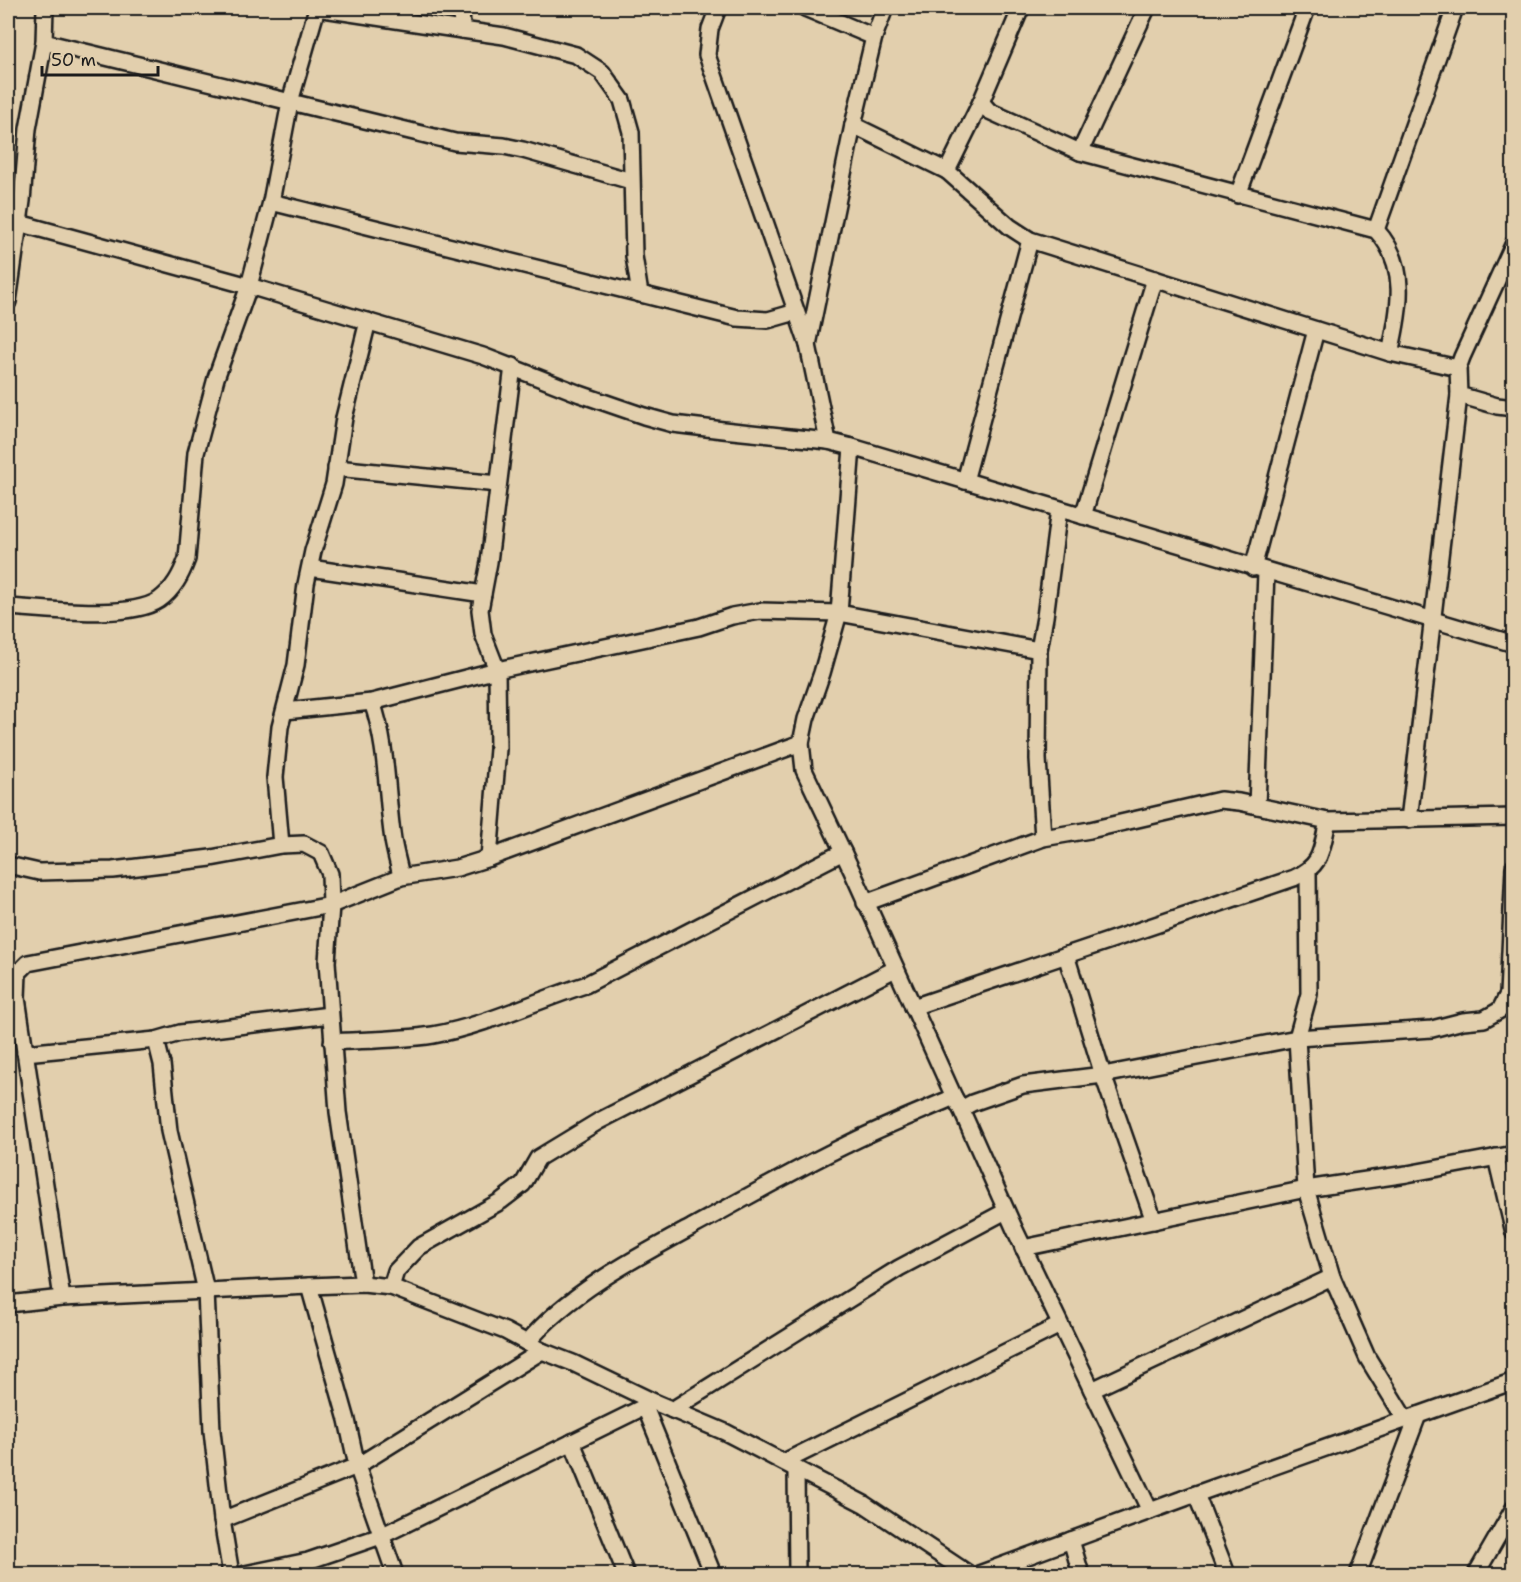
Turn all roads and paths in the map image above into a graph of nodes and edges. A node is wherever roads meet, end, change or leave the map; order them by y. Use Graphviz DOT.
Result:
graph roads {
  1 [pos="45,8"];
  2 [pos="317,8"];
  3 [pos="461,8"];
  4 [pos="718,8"];
  5 [pos="805,8"];
  6 [pos="885,8"];
  7 [pos="1021,8"];
  8 [pos="1147,8"];
  9 [pos="1307,8"];
  10 [pos="1455,8"];
  11 [pos="462,30"];
  12 [pos="874,37"];
  13 [pos="44,42"];
  14 [pos="290,102"];
  15 [pos="981,102"];
  16 [pos="853,125"];
  17 [pos="1080,152"];
  18 [pos="947,171"];
  19 [pos="631,182"];
  20 [pos="1238,195"];
  21 [pos="271,202"];
  22 [pos="13,221"];
  23 [pos="1376,230"];
  24 [pos="1030,240"];
  25 [pos="1514,243"];
  26 [pos="1155,279"];
  27 [pos="249,286"];
  28 [pos="639,294"];
  29 [pos="8,302"];
  30 [pos="796,312"];
  31 [pos="368,321"];
  32 [pos="1316,330"];
  33 [pos="808,345"];
  34 [pos="1390,353"];
  35 [pos="513,366"];
  36 [pos="1458,368"];
  37 [pos="1459,395"];
  38 [pos="1514,408"];
  39 [pos="828,441"];
  40 [pos="852,447"];
  41 [pos="336,468"];
  42 [pos="965,482"];
  43 [pos="498,484"];
  44 [pos="1059,509"];
  45 [pos="1083,516"];
  46 [pos="310,568"];
  47 [pos="1259,570"];
  48 [pos="483,594"];
  49 [pos="8,607"];
  50 [pos="839,613"];
  51 [pos="1431,621"];
  52 [pos="1514,644"];
  53 [pos="1039,650"];
  54 [pos="497,670"];
  55 [pos="372,702"];
  56 [pos="285,711"];
  57 [pos="801,743"];
  58 [pos="1257,806"];
  59 [pos="1514,817"];
  60 [pos="1409,820"];
  61 [pos="1328,822"];
  62 [pos="1043,838"];
  63 [pos="281,845"];
  64 [pos="843,852"];
  65 [pos="489,858"];
  66 [pos="8,865"];
  67 [pos="1514,867"];
  68 [pos="1308,872"];
  69 [pos="401,877"];
  70 [pos="865,903"];
  71 [pos="331,906"];
  72 [pos="1512,931"];
  73 [pos="1066,955"];
  74 [pos="895,969"];
  75 [pos="913,1007"];
  76 [pos="330,1015"];
  77 [pos="1298,1038"];
  78 [pos="156,1040"];
  79 [pos="332,1042"];
  80 [pos="25,1053"];
  81 [pos="1103,1075"];
  82 [pos="957,1103"];
  83 [pos="1514,1154"];
  84 [pos="1496,1157"];
  85 [pos="1306,1189"];
  86 [pos="1006,1211"];
  87 [pos="1154,1221"];
  88 [pos="1514,1233"];
  89 [pos="1023,1248"];
  90 [pos="1332,1277"];
  91 [pos="363,1284"];
  92 [pos="309,1286"];
  93 [pos="391,1287"];
  94 [pos="206,1291"];
  95 [pos="62,1298"];
  96 [pos="8,1304"];
  97 [pos="1060,1325"];
  98 [pos="527,1343"];
  99 [pos="542,1351"];
  100 [pos="1514,1381"];
  101 [pos="1092,1390"];
  102 [pos="649,1404"];
  103 [pos="672,1410"];
  104 [pos="1412,1417"];
  105 [pos="572,1442"];
  106 [pos="357,1466"];
  107 [pos="790,1466"];
  108 [pos="1196,1494"];
  109 [pos="1514,1508"];
  110 [pos="1150,1511"];
  111 [pos="222,1520"];
  112 [pos="381,1536"];
  113 [pos="1071,1540"];
  114 [pos="231,1575"];
  115 [pos="245,1575"];
  116 [pos="394,1575"];
  117 [pos="626,1575"];
  118 [pos="712,1575"];
  119 [pos="797,1575"];
  120 [pos="969,1575"];
  121 [pos="979,1575"];
  122 [pos="1081,1575"];
  123 [pos="1227,1575"];
  124 [pos="1358,1575"];
  125 [pos="1476,1575"];
  1 -- 13 [label="street"];
  2 -- 11 [label="street"];
  2 -- 14 [label="street"];
  3 -- 11 [label="street"];
  4 -- 30 [label="street"];
  5 -- 12 [label="street"];
  6 -- 12 [label="street"];
  7 -- 15 [label="street"];
  8 -- 17 [label="street"];
  9 -- 20 [label="street"];
  10 -- 23 [label="street"];
  11 -- 19 [label="street"];
  12 -- 16 [label="street"];
  13 -- 14 [label="street"];
  13 -- 22 [label="street"];
  14 -- 19 [label="street"];
  14 -- 21 [label="street"];
  15 -- 17 [label="street"];
  15 -- 18 [label="street"];
  16 -- 18 [label="street"];
  16 -- 33 [label="street"];
  17 -- 20 [label="street"];
  18 -- 24 [label="street"];
  19 -- 28 [label="street"];
  20 -- 23 [label="street"];
  21 -- 27 [label="street"];
  21 -- 28 [label="street"];
  22 -- 27 [label="street"];
  22 -- 29 [label="street"];
  23 -- 34 [label="street"];
  24 -- 26 [label="street"];
  24 -- 42 [label="street"];
  25 -- 36 [label="street"];
  26 -- 32 [label="street"];
  26 -- 45 [label="street"];
  27 -- 31 [label="street"];
  27 -- 49 [label="street"];
  28 -- 30 [label="street"];
  30 -- 33 [label="street"];
  31 -- 35 [label="street"];
  31 -- 41 [label="street"];
  32 -- 34 [label="street"];
  32 -- 47 [label="street"];
  33 -- 39 [label="street"];
  34 -- 36 [label="street"];
  35 -- 39 [label="street"];
  35 -- 43 [label="street"];
  36 -- 37 [label="street"];
  37 -- 38 [label="street"];
  37 -- 51 [label="street"];
  39 -- 40 [label="street"];
  40 -- 42 [label="street"];
  40 -- 50 [label="street"];
  41 -- 43 [label="street"];
  41 -- 46 [label="street"];
  42 -- 44 [label="street"];
  43 -- 48 [label="street"];
  44 -- 45 [label="street"];
  44 -- 53 [label="street"];
  45 -- 47 [label="street"];
  46 -- 48 [label="street"];
  46 -- 56 [label="street"];
  47 -- 51 [label="street"];
  47 -- 58 [label="street"];
  48 -- 54 [label="street"];
  50 -- 53 [label="street"];
  50 -- 54 [label="street"];
  50 -- 57 [label="street"];
  51 -- 52 [label="street"];
  51 -- 60 [label="street"];
  53 -- 62 [label="street"];
  54 -- 55 [label="street"];
  54 -- 65 [label="street"];
  55 -- 56 [label="street"];
  55 -- 69 [label="street"];
  56 -- 63 [label="street"];
  57 -- 64 [label="street"];
  57 -- 65 [label="street"];
  58 -- 61 [label="street"];
  58 -- 62 [label="street"];
  59 -- 60 [label="street"];
  60 -- 61 [label="street"];
  61 -- 68 [label="street"];
  62 -- 70 [label="street"];
  63 -- 66 [label="street"];
  63 -- 71 [label="street"];
  64 -- 70 [label="street"];
  64 -- 79 [label="street"];
  65 -- 69 [label="street"];
  67 -- 72 [label="street"];
  68 -- 73 [label="street"];
  68 -- 77 [label="street"];
  69 -- 71 [label="street"];
  70 -- 74 [label="street"];
  71 -- 76 [label="street"];
  71 -- 80 [label="street"];
  72 -- 77 [label="street"];
  73 -- 75 [label="street"];
  73 -- 81 [label="street"];
  74 -- 75 [label="street"];
  74 -- 93 [label="street"];
  75 -- 82 [label="street"];
  76 -- 78 [label="street"];
  76 -- 79 [label="street"];
  77 -- 81 [label="street"];
  77 -- 85 [label="street"];
  78 -- 80 [label="street"];
  78 -- 94 [label="street"];
  79 -- 91 [label="street"];
  80 -- 95 [label="street"];
  81 -- 82 [label="street"];
  81 -- 87 [label="street"];
  82 -- 86 [label="street"];
  82 -- 98 [label="street"];
  83 -- 84 [label="street"];
  84 -- 85 [label="street"];
  84 -- 88 [label="street"];
  85 -- 87 [label="street"];
  85 -- 90 [label="street"];
  86 -- 89 [label="street"];
  86 -- 103 [label="street"];
  87 -- 89 [label="street"];
  89 -- 97 [label="street"];
  90 -- 101 [label="street"];
  90 -- 104 [label="street"];
  91 -- 92 [label="street"];
  91 -- 93 [label="street"];
  92 -- 94 [label="street"];
  92 -- 106 [label="street"];
  93 -- 98 [label="street"];
  94 -- 95 [label="street"];
  94 -- 111 [label="street"];
  95 -- 96 [label="street"];
  97 -- 101 [label="street"];
  97 -- 107 [label="street"];
  98 -- 99 [label="street"];
  99 -- 102 [label="street"];
  99 -- 106 [label="street"];
  100 -- 104 [label="street"];
  101 -- 110 [label="street"];
  102 -- 103 [label="street"];
  102 -- 105 [label="street"];
  102 -- 118 [label="street"];
  103 -- 107 [label="street"];
  104 -- 108 [label="street"];
  104 -- 124 [label="street"];
  105 -- 112 [label="street"];
  105 -- 117 [label="street"];
  106 -- 111 [label="street"];
  106 -- 112 [label="street"];
  107 -- 119 [label="street"];
  107 -- 120 [label="street"];
  108 -- 110 [label="street"];
  108 -- 123 [label="street"];
  109 -- 125 [label="street"];
  110 -- 113 [label="street"];
  111 -- 114 [label="street"];
  112 -- 115 [label="street"];
  112 -- 116 [label="street"];
  113 -- 121 [label="street"];
  113 -- 122 [label="street"];
}
